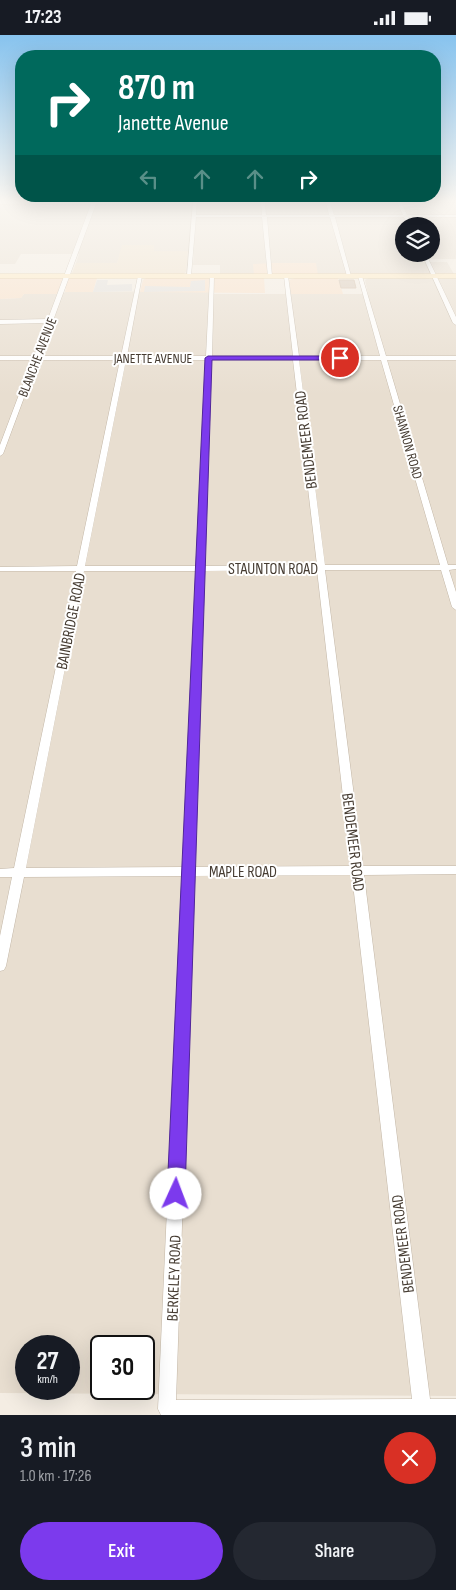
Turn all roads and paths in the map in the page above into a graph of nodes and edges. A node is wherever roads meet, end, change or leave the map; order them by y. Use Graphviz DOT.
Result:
graph roads {
  1 [pos="71,266"];
  2 [pos="190,266"];
  3 [pos="269,266"];
  4 [pos="346,266"];
  5 [pos="430,266"];
  6 [pos="0,276"];
  7 [pos="67,276"];
  8 [pos="140,276"];
  9 [pos="189,276"];
  10 [pos="212,276"];
  11 [pos="270,276"];
  12 [pos="286,276"];
  13 [pos="349,276"];
  14 [pos="360,276"];
  15 [pos="434,276"];
  16 [pos="456,276"];
  17 [pos="0,321"];
  18 [pos="50,321"];
  19 [pos="456,323"];
  20 [pos="0,358"];
  21 [pos="36,358"];
  22 [pos="123,358"];
  23 [pos="208,358"];
  24 [pos="295,358"];
  25 [pos="384,358"];
  26 [pos="456,358"];
  27 [pos="0,454"];
  28 [pos="444,567"];
  29 [pos="456,567"];
  30 [pos="81,568"];
  31 [pos="200,568"];
  32 [pos="320,568"];
  33 [pos="0,569"];
  34 [pos="456,607"];
  35 [pos="456,870"];
  36 [pos="189,871"];
  37 [pos="357,871"];
  38 [pos="19,872"];
  39 [pos="0,873"];
  40 [pos="0,966"];
  41 [pos="422,1408"];
  42 [pos="456,1408"];
  1 -- 7 [label="street, BLANCHE AVENUE"];
  2 -- 9 [label="street"];
  3 -- 11 [label="street"];
  4 -- 13 [label="street"];
  5 -- 15 [label="street"];
  6 -- 7 [label="main road"];
  7 -- 8 [label="main road"];
  7 -- 18 [label="street, BLANCHE AVENUE"];
  8 -- 9 [label="main road"];
  8 -- 22 [label="street, BAINBRIDGE ROAD"];
  9 -- 10 [label="main road"];
  10 -- 11 [label="main road"];
  10 -- 23 [label="street, BERKELEY ROAD"];
  11 -- 12 [label="main road"];
  12 -- 13 [label="main road"];
  12 -- 24 [label="street, BENDEMEER ROAD"];
  13 -- 14 [label="main road"];
  14 -- 15 [label="main road"];
  14 -- 25 [label="street, SHANNON ROAD"];
  15 -- 16 [label="main road"];
  15 -- 19 [label="street"];
  17 -- 18 [label="street"];
  18 -- 21 [label="street, BLANCHE AVENUE"];
  20 -- 21 [label="street, JANETTE AVENUE"];
  21 -- 22 [label="street, JANETTE AVENUE"];
  21 -- 27 [label="street, BLANCHE AVENUE"];
  22 -- 23 [label="street, JANETTE AVENUE"];
  22 -- 30 [label="street, BAINBRIDGE ROAD"];
  23 -- 24 [label="street, JANETTE AVENUE"];
  23 -- 31 [label="street, BERKELEY ROAD"];
  24 -- 25 [label="street, JANETTE AVENUE"];
  24 -- 32 [label="street, BENDEMEER ROAD"];
  25 -- 26 [label="street, JANETTE AVENUE"];
  25 -- 28 [label="street, SHANNON ROAD"];
  28 -- 29 [label="street, STAUNTON ROAD"];
  28 -- 32 [label="street, STAUNTON ROAD"];
  28 -- 34 [label="street, SHANNON ROAD"];
  30 -- 31 [label="street, STAUNTON ROAD"];
  30 -- 33 [label="street, STAUNTON ROAD"];
  30 -- 38 [label="street, BAINBRIDGE ROAD"];
  31 -- 32 [label="street, STAUNTON ROAD"];
  31 -- 36 [label="street, BERKELEY ROAD"];
  32 -- 37 [label="street, BENDEMEER ROAD"];
  35 -- 37 [label="street, MAPLE ROAD"];
  36 -- 37 [label="street, MAPLE ROAD"];
  36 -- 38 [label="street, MAPLE ROAD"];
  36 -- 41 [label="street, BERKELEY ROAD"];
  37 -- 41 [label="street, BENDEMEER ROAD"];
  38 -- 39 [label="street, MAPLE ROAD"];
  38 -- 40 [label="street, BAINBRIDGE ROAD"];
  41 -- 42 [label="street"];
}
